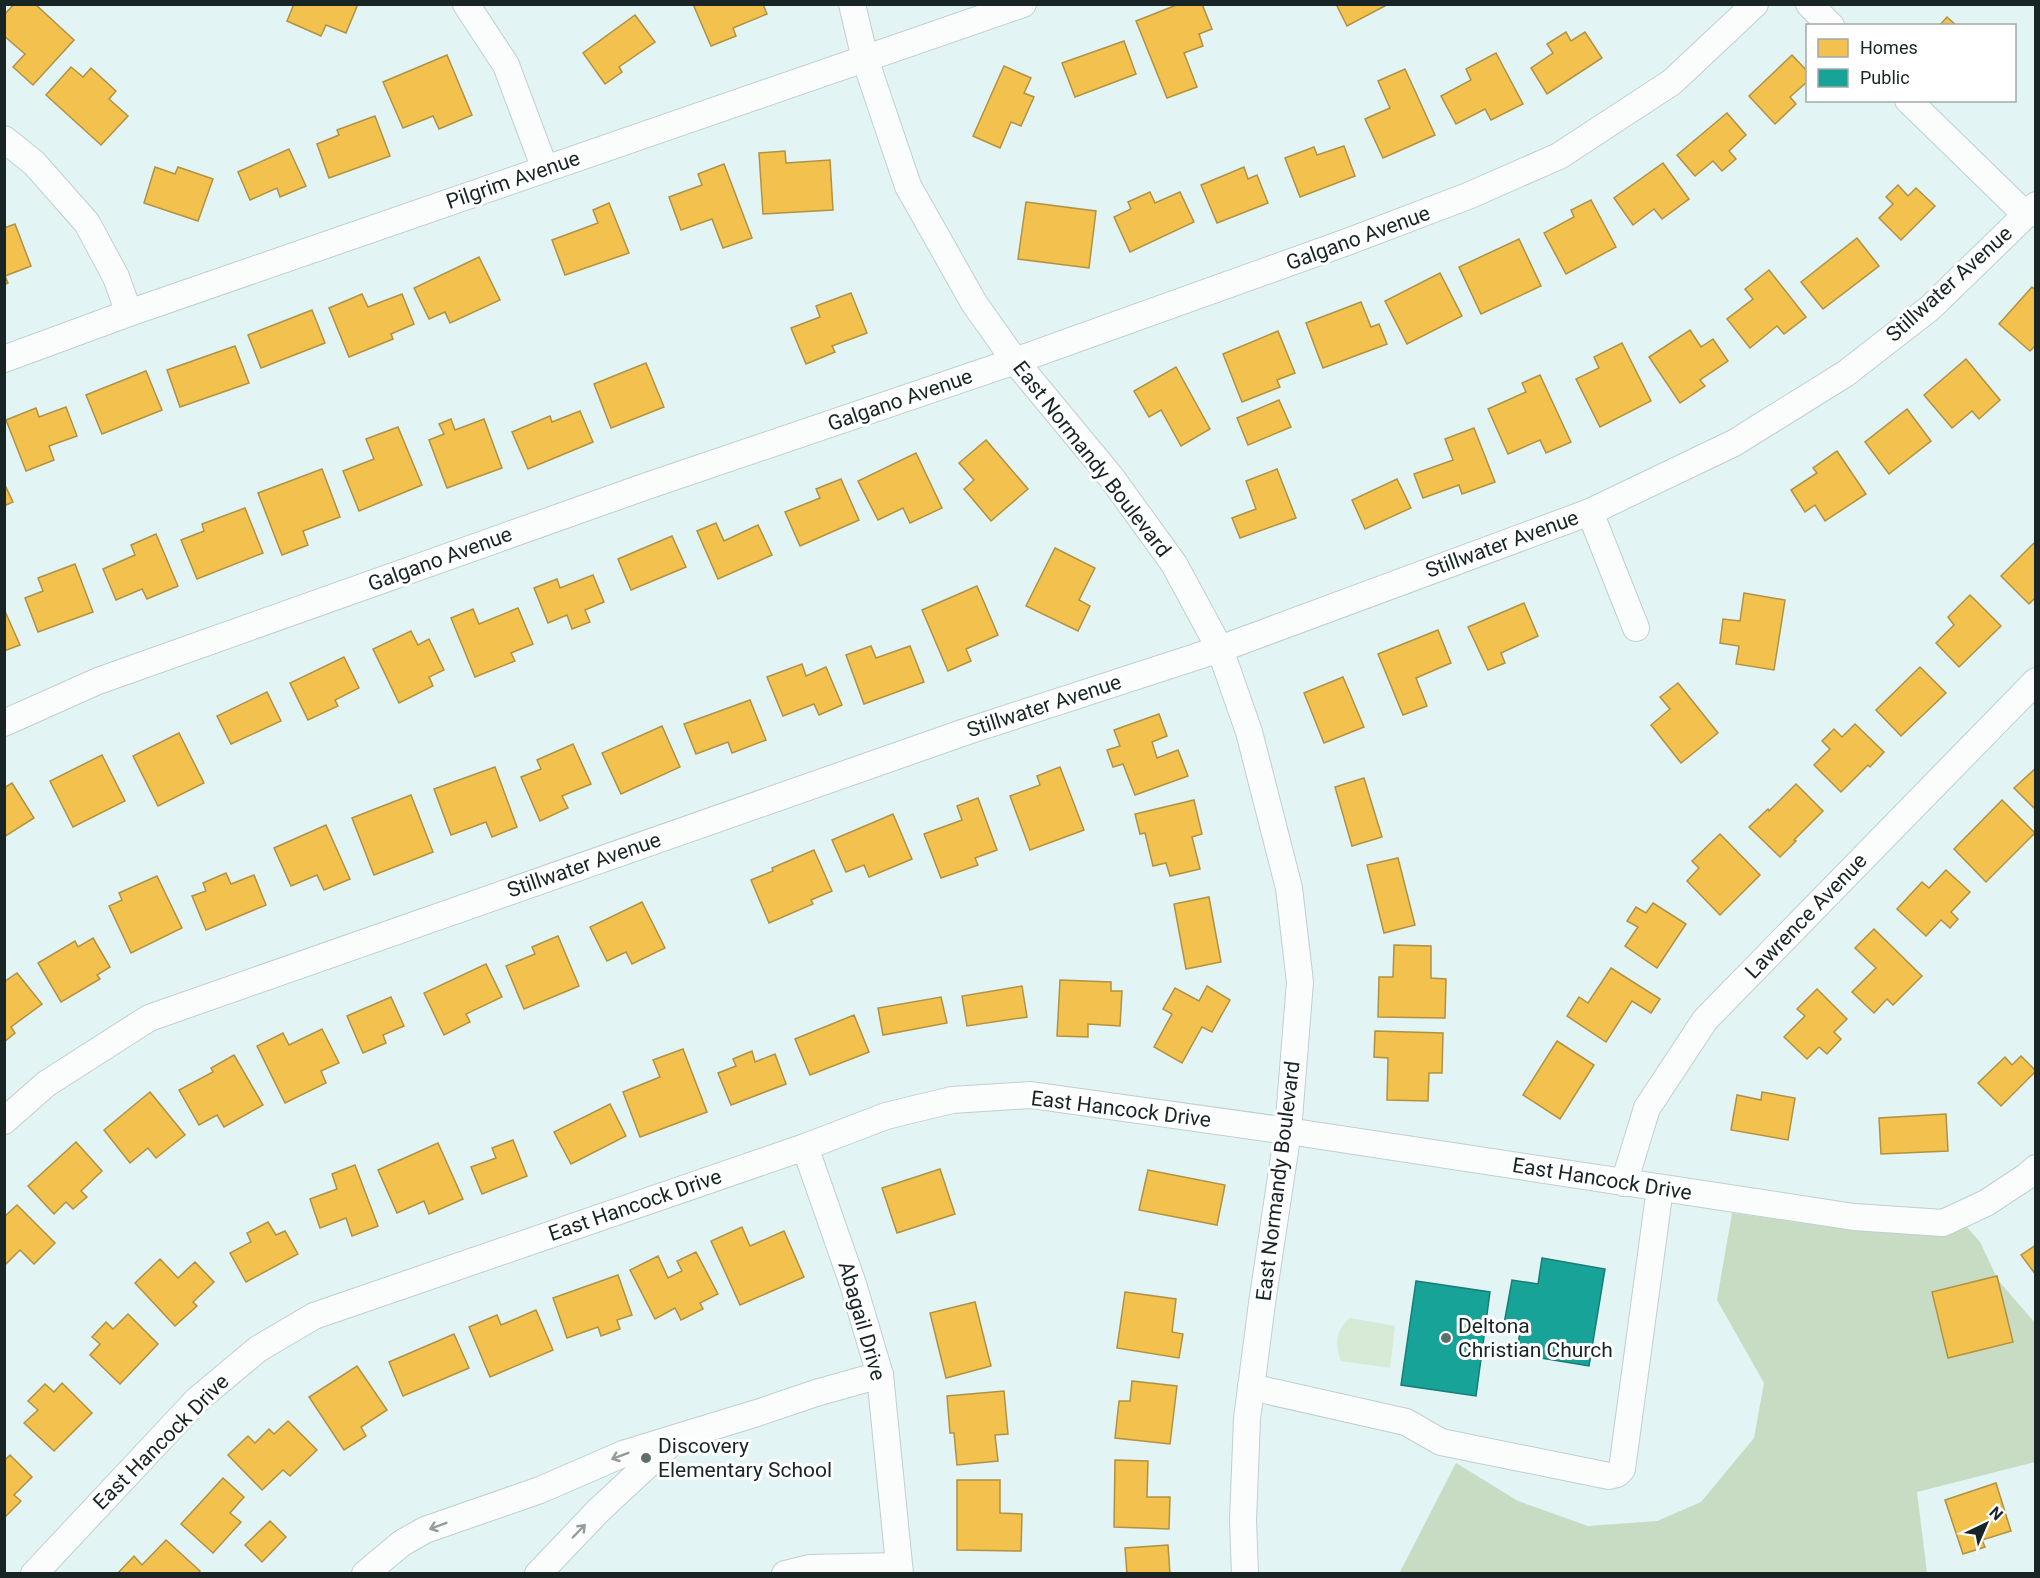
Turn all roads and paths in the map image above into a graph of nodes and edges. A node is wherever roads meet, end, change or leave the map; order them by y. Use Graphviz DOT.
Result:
graph roads {
  1 [pos="466,4"];
  2 [pos="852,4"];
  3 [pos="1023,4"];
  4 [pos="1755,4"];
  5 [pos="1809,4"];
  6 [pos="1829,24"];
  7 [pos="865,59"];
  8 [pos="1910,102"];
  9 [pos="4,139"];
  10 [pos="545,169"];
  11 [pos="2031,210"];
  12 [pos="129,313"];
  13 [pos="4,360"];
  14 [pos="1016,361"];
  15 [pos="1590,512"];
  16 [pos="1636,628"];
  17 [pos="1220,649"];
  18 [pos="2036,681"];
  19 [pos="4,723"];
  20 [pos="4,1121"];
  21 [pos="1288,1131"];
  22 [pos="805,1147"];
  23 [pos="2036,1168"];
  24 [pos="1624,1183"];
  25 [pos="1660,1188"];
  26 [pos="880,1375"];
  27 [pos="1251,1387"];
  28 [pos="676,1439"];
  29 [pos="899,1570"];
  30 [pos="801,1572"];
  31 [pos="34,1574"];
  32 [pos="365,1574"];
  33 [pos="538,1574"];
  34 [pos="1245,1574"];
  1 -- 10 [label="street"];
  2 -- 7 [label="street, East Normandy Boulevard"];
  3 -- 7 [label="street, Pilgrim Avenue"];
  4 -- 14 [label="street, Galgano Avenue"];
  5 -- 6 [label="street"];
  7 -- 10 [label="street, Pilgrim Avenue"];
  7 -- 14 [label="street, East Normandy Boulevard"];
  8 -- 11 [label="street"];
  9 -- 12 [label="street"];
  10 -- 12 [label="street, Pilgrim Avenue"];
  11 -- 15 [label="street, Stillwater Avenue"];
  12 -- 13 [label="street, Pilgrim Avenue"];
  14 -- 17 [label="street, East Normandy Boulevard"];
  14 -- 19 [label="street, Galgano Avenue"];
  15 -- 16 [label="street"];
  15 -- 17 [label="street, Stillwater Avenue"];
  17 -- 20 [label="street, Stillwater Avenue"];
  17 -- 21 [label="street, East Normandy Boulevard"];
  18 -- 24 [label="street, Lawrence Avenue"];
  21 -- 22 [label="street, East Hancock Drive"];
  21 -- 24 [label="street, East Hancock Drive"];
  21 -- 27 [label="street, East Normandy Boulevard"];
  22 -- 26 [label="street, Abagail Drive"];
  22 -- 31 [label="street, East Hancock Drive"];
  23 -- 25 [label="street, East Hancock Drive"];
  24 -- 25 [label="street, East Hancock Drive"];
  25 -- 27 [label="street"];
  26 -- 28 [label="street"];
  26 -- 29 [label="street, Abagail Drive"];
  27 -- 34 [label="street, East Normandy Boulevard"];
  28 -- 32 [label="street, one-way"];
  33 -- 28 [label="street, one-way"];
  29 -- 30 [label="street"];
}
